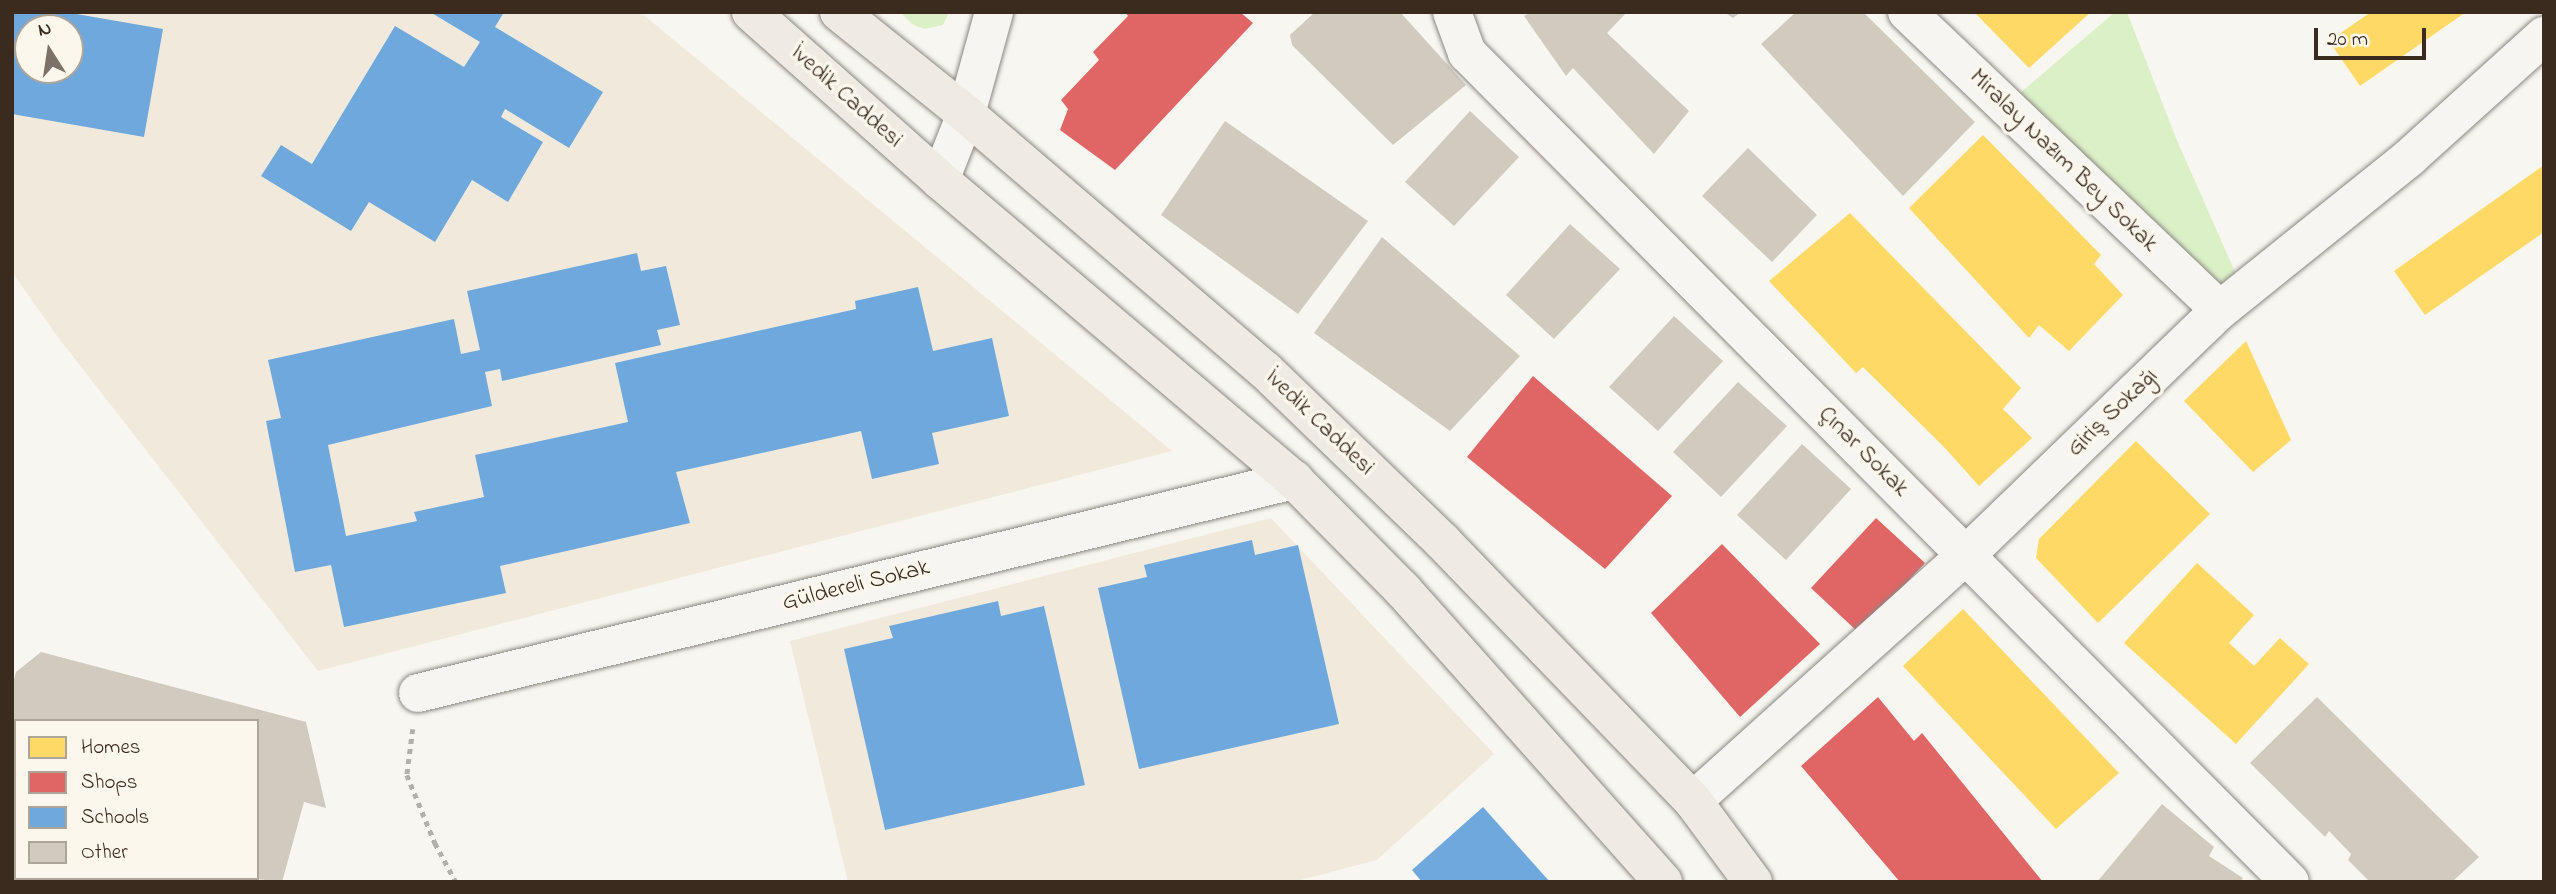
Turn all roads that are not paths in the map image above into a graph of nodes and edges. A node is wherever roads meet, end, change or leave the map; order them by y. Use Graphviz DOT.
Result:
graph roads {
  1 [pos="751,12"];
  2 [pos="839,12"];
  3 [pos="1452,12"];
  4 [pos="1907,12"];
  5 [pos="996,14"];
  6 [pos="2544,36"];
  7 [pos="966,114"];
  8 [pos="940,180"];
  9 [pos="2232,300"];
  10 [pos="1294,480"];
  11 [pos="1966,555"];
  12 [pos="418,693"];
  13 [pos="1693,801"];
  14 [pos="1663,882"];
  15 [pos="1753,882"];
  16 [pos="2290,882"];
  1 -- 8 [label="main road, İvedik Caddesi"];
  2 -- 7 [label="main road, İvedik Caddesi"];
  3 -- 11 [label="street, Çınar Sokak"];
  4 -- 9 [label="street, Miralay Nazım Bey Sokak"];
  5 -- 7 [label="street"];
  6 -- 9 [label="street, Giriş Sokağı"];
  7 -- 8 [label="street"];
  7 -- 13 [label="main road, İvedik Caddesi"];
  8 -- 10 [label="main road, İvedik Caddesi"];
  9 -- 11 [label="street, Giriş Sokağı"];
  10 -- 12 [label="street, Güldereli Sokak"];
  10 -- 14 [label="main road, İvedik Caddesi"];
  11 -- 13 [label="street, Giriş Sokağı"];
  11 -- 16 [label="street, Çınar Sokak"];
  13 -- 15 [label="main road, İvedik Caddesi"];
}
